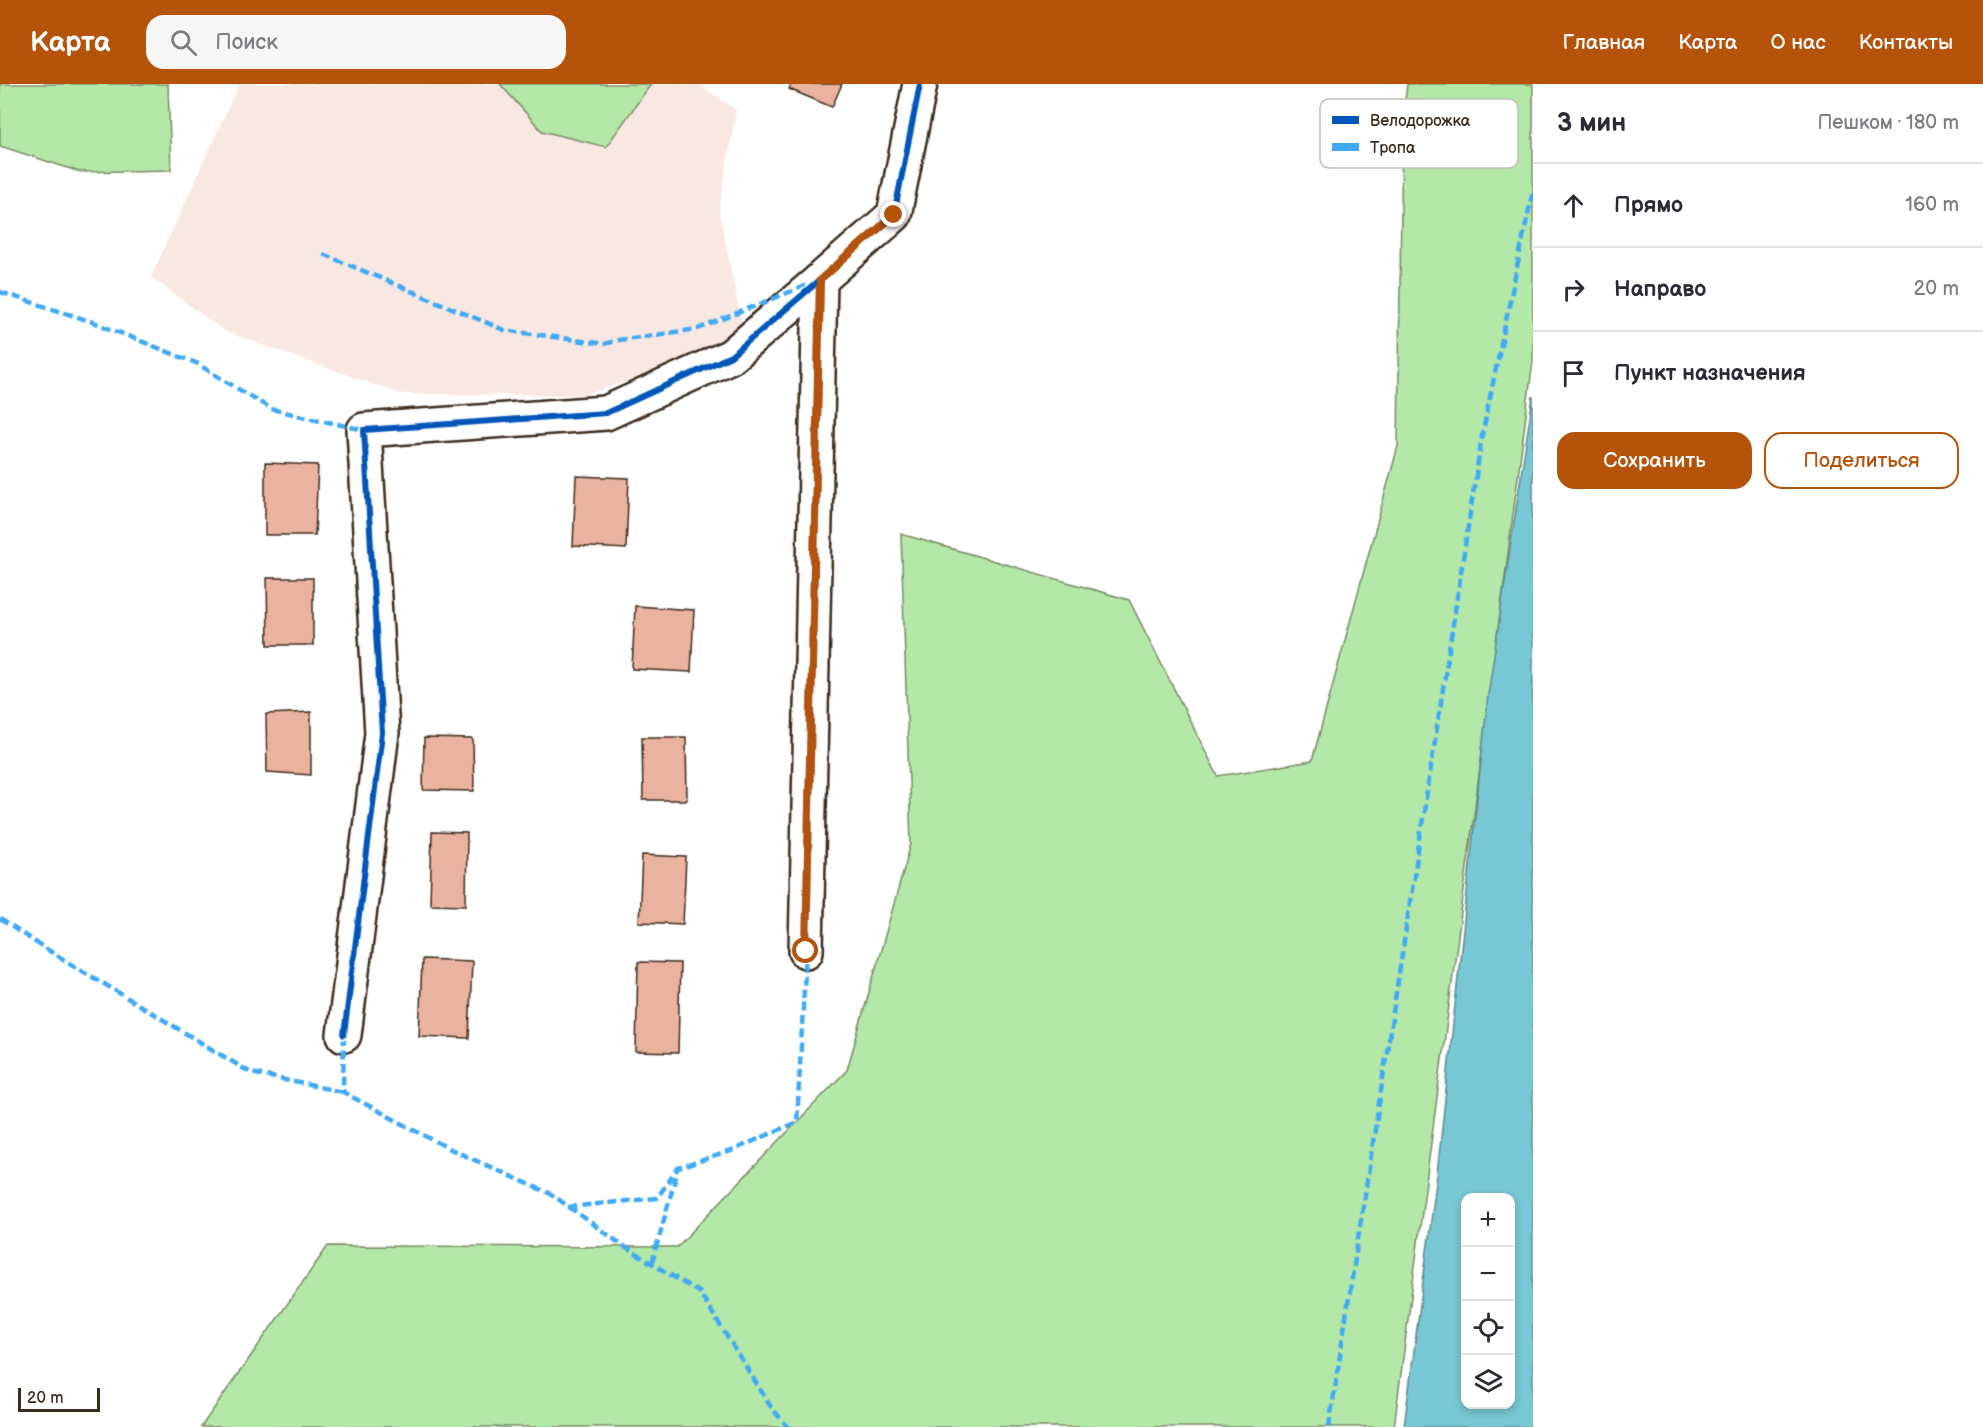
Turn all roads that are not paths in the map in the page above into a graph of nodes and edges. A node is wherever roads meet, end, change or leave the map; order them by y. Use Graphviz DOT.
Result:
graph roads {
  1 [pos="920,84"];
  2 [pos="820,280"];
  3 [pos="806,951"];
  4 [pos="344,1035"];
  1 -- 2 [label="street"];
  2 -- 3 [label="street"];
  2 -- 4 [label="street"];
}
